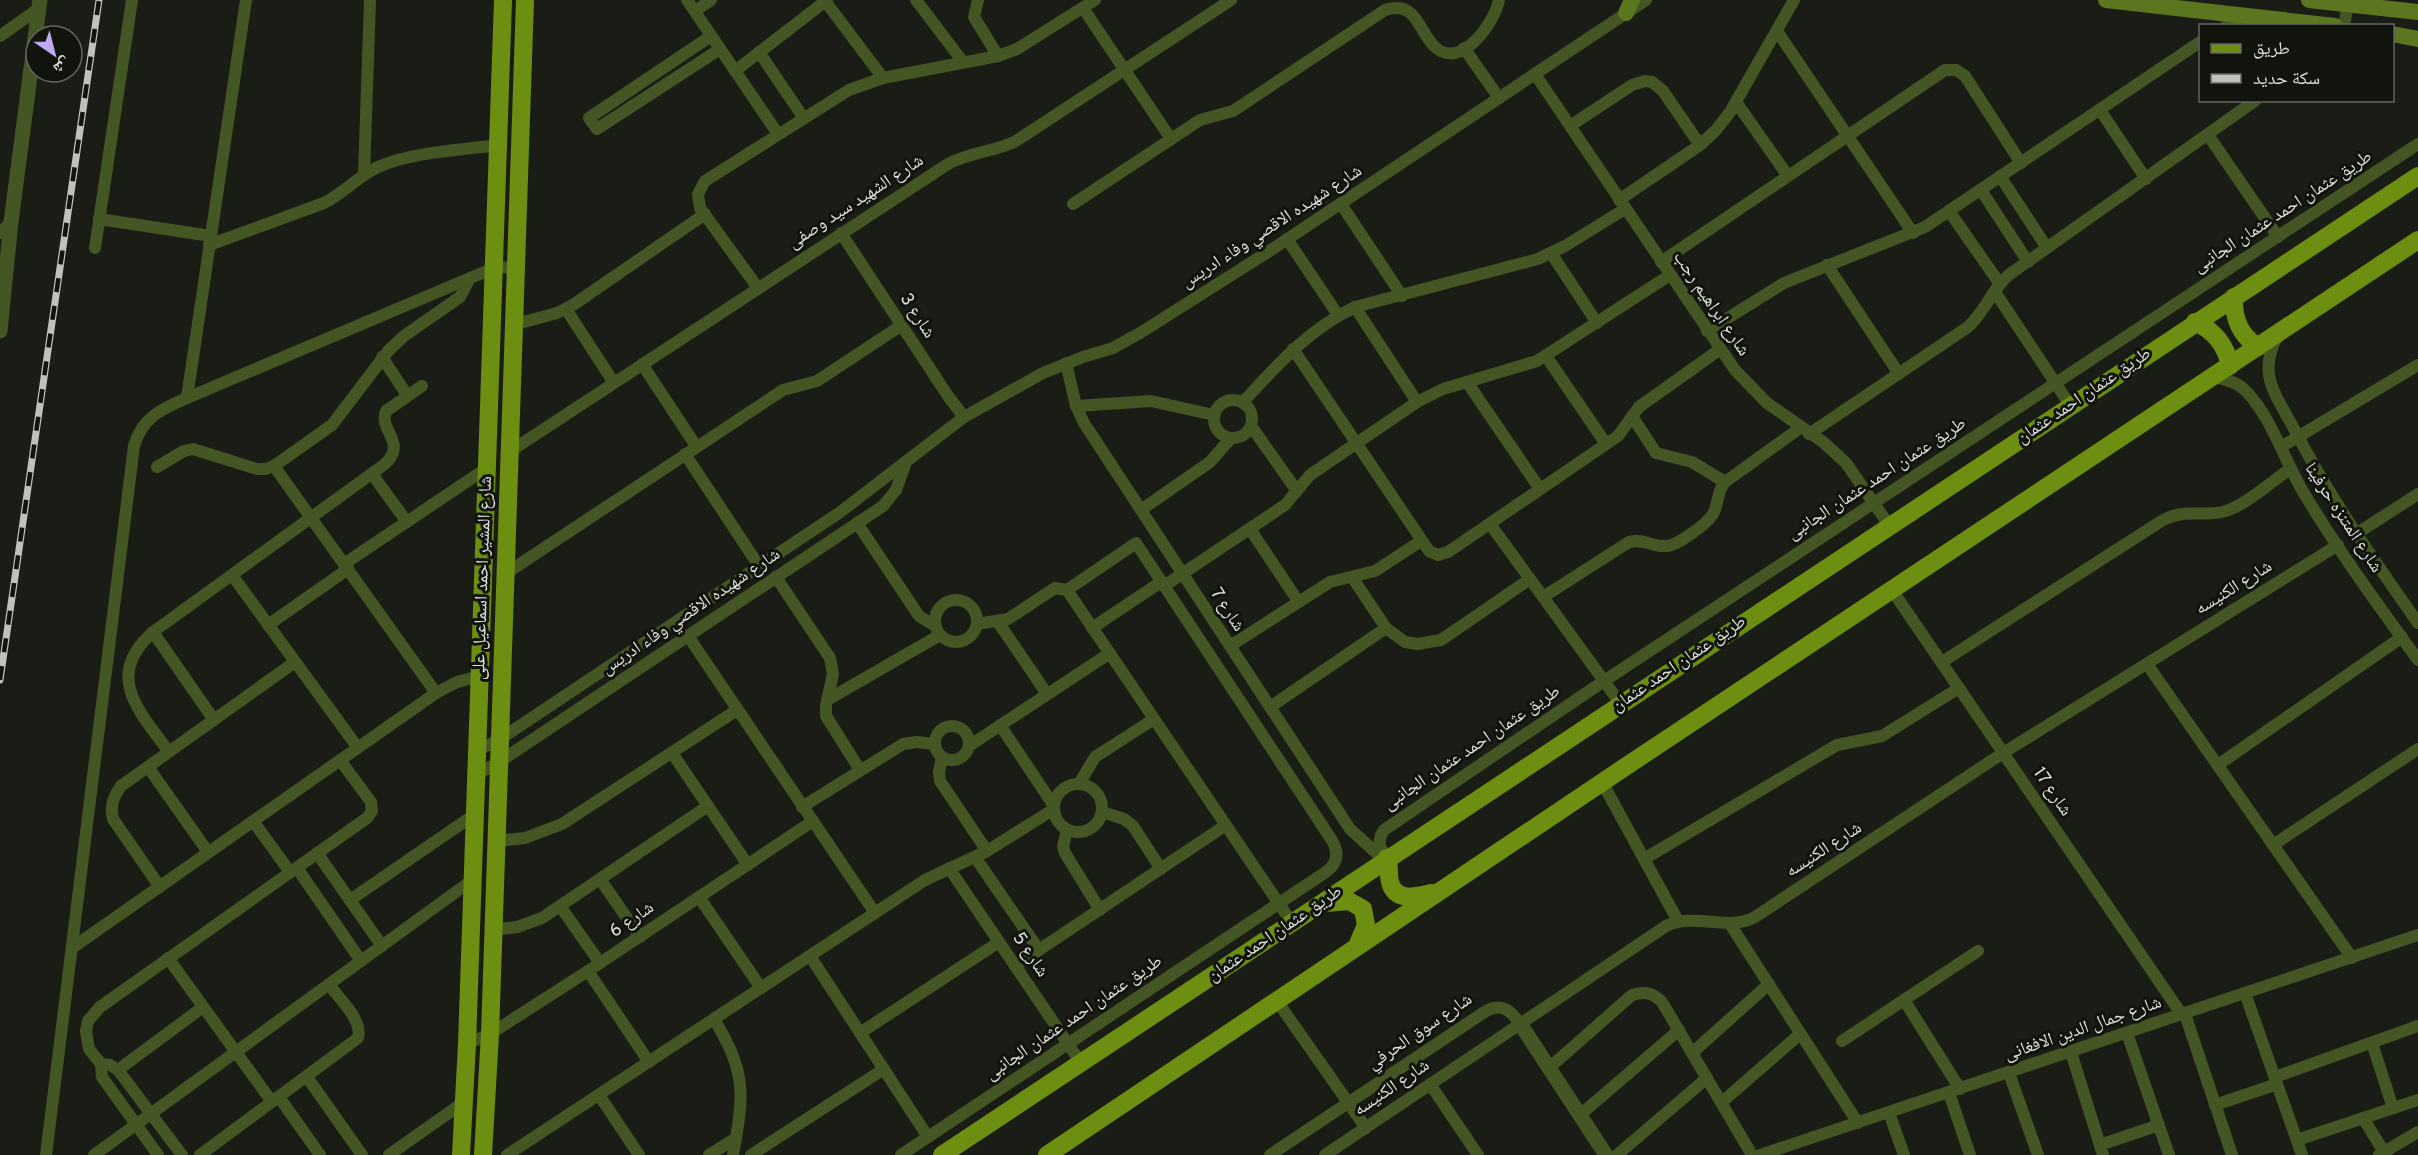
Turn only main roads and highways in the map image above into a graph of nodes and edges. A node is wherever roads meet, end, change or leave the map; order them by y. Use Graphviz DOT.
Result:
graph roads {
  1 [pos="503,0"];
  2 [pos="525,0"];
  3 [pos="2106,0"];
  4 [pos="2309,0"];
  5 [pos="2418,12"];
  6 [pos="2320,24"];
  7 [pos="2394,34"];
  8 [pos="2418,39"];
  9 [pos="2418,176"];
  10 [pos="2416,246"];
  11 [pos="2234,297"];
  12 [pos="2195,322"];
  13 [pos="2259,347"];
  14 [pos="2230,366"];
  15 [pos="1386,859"];
  16 [pos="1437,892"];
  17 [pos="1321,903"];
  18 [pos="1356,947"];
  19 [pos="461,1155"];
  20 [pos="483,1155"];
  21 [pos="942,1155"];
  22 [pos="1047,1155"];
  1 -- 19 [label="main road, شارع المشير احمد اسماعيل على"];
  2 -- 20 [label="main road, شارع المشير احمد اسماعيل على"];
  3 -- 6 [label="main road"];
  4 -- 5 [label="main road"];
  7 -- 8 [label="main road"];
  9 -- 11 [label="main road, طريق عثمان احمد عثمان"];
  10 -- 13 [label="main road"];
  11 -- 12 [label="main road, طريق عثمان احمد عثمان"];
  11 -- 13 [label="main road"];
  12 -- 14 [label="main road"];
  12 -- 15 [label="main road, طريق عثمان احمد عثمان"];
  13 -- 14 [label="main road"];
  14 -- 16 [label="main road"];
  15 -- 16 [label="main road"];
  15 -- 17 [label="main road, طريق عثمان احمد عثمان"];
  16 -- 18 [label="main road"];
  17 -- 18 [label="main road"];
  17 -- 21 [label="main road, طريق عثمان احمد عثمان"];
  18 -- 22 [label="main road"];
}
